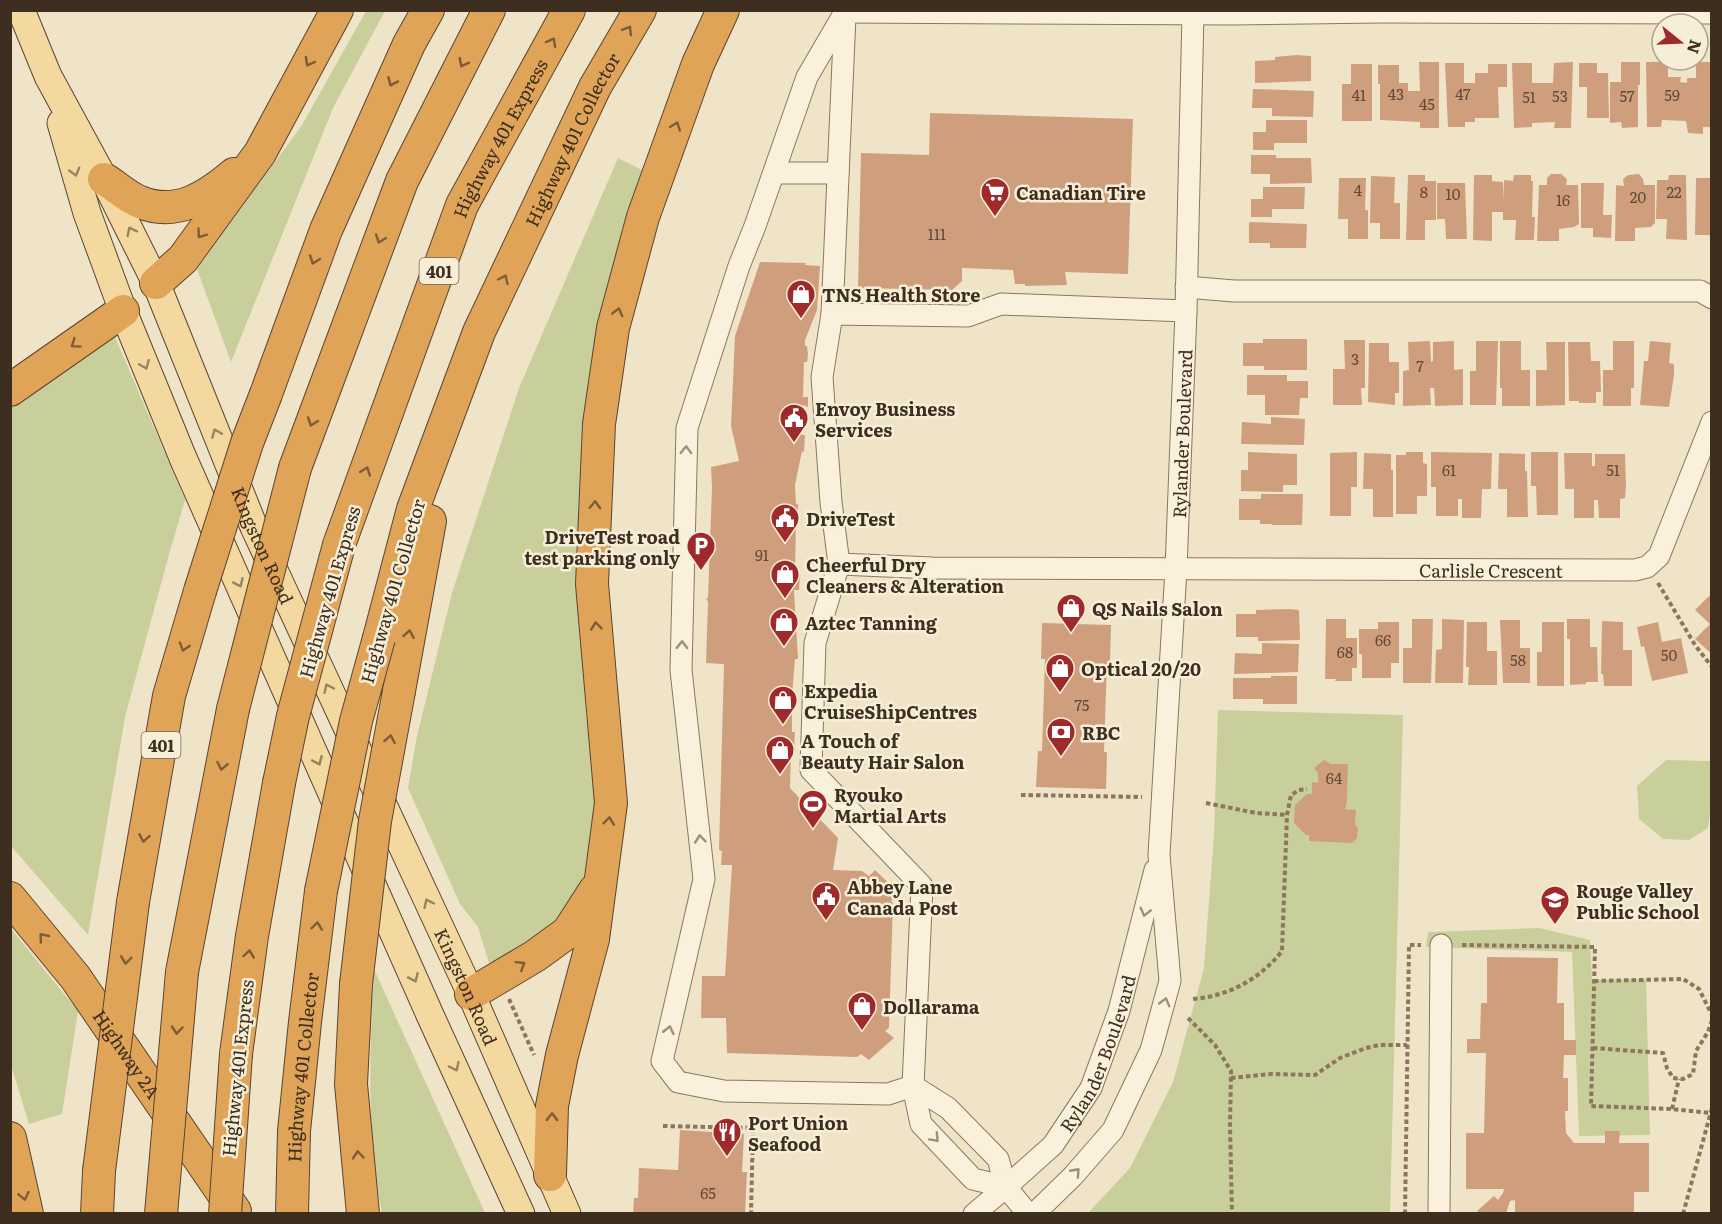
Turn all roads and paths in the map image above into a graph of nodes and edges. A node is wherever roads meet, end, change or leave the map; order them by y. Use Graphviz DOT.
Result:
graph roads {
  1 [pos="21,10"];
  2 [pos="337,10"];
  3 [pos="428,10"];
  4 [pos="489,10"];
  5 [pos="569,10"];
  6 [pos="640,10"];
  7 [pos="723,10"];
  8 [pos="1379,11"];
  9 [pos="845,12"];
  10 [pos="963,12"];
  11 [pos="1148,12"];
  12 [pos="1649,12"];
  13 [pos="1712,12"];
  14 [pos="1193,14"];
  15 [pos="48,76"];
  16 [pos="260,153"];
  17 [pos="774,173"];
  18 [pos="838,173"];
  19 [pos="104,179"];
  20 [pos="156,283"];
  21 [pos="1186,287"];
  22 [pos="1712,298"];
  23 [pos="123,311"];
  24 [pos="1186,311"];
  25 [pos="832,314"];
  26 [pos="479,332"];
  27 [pos="10,390"];
  28 [pos="1712,422"];
  29 [pos="839,564"];
  30 [pos="1647,567"];
  31 [pos="1176,569"];
  32 [pos="1712,667"];
  33 [pos="1307,789"];
  34 [pos="1021,795"];
  35 [pos="1164,797"];
  36 [pos="1206,803"];
  37 [pos="1287,815"];
  38 [pos="1159,855"];
  39 [pos="602,879"];
  40 [pos="10,898"];
  41 [pos="1441,945"];
  42 [pos="1594,981"];
  43 [pos="471,994"];
  44 [pos="509,998"];
  45 [pos="1193,999"];
  46 [pos="430,1015"];
  47 [pos="1712,1015"];
  48 [pos="1188,1018"];
  49 [pos="1712,1020"];
  50 [pos="1407,1045"];
  51 [pos="1593,1048"];
  52 [pos="538,1063"];
  53 [pos="1231,1078"];
  54 [pos="1679,1079"];
  55 [pos="913,1086"];
  56 [pos="1672,1109"];
  57 [pos="1711,1111"];
  58 [pos="663,1126"];
  59 [pos="10,1138"];
  60 [pos="550,1175"];
  61 [pos="1006,1187"];
  62 [pos="237,1213"];
  63 [pos="27,1214"];
  64 [pos="97,1214"];
  65 [pos="161,1214"];
  66 [pos="225,1214"];
  67 [pos="292,1214"];
  68 [pos="363,1214"];
  69 [pos="521,1214"];
  70 [pos="567,1214"];
  71 [pos="751,1214"];
  72 [pos="974,1214"];
  73 [pos="1028,1214"];
  74 [pos="1034,1214"];
  75 [pos="1233,1214"];
  76 [pos="1405,1214"];
  77 [pos="1438,1214"];
  78 [pos="1683,1214"];
  1 -- 15 [label="main road, Kingston Road"];
  2 -- 16 [label="highway, one-way"];
  3 -- 64 [label="highway, 401, one-way, bridge"];
  4 -- 65 [label="highway, one-way, bridge"];
  66 -- 5 [label="highway, Highway 401 Express / 401, one-way, bridge"];
  26 -- 6 [label="highway, Highway 401 Collector, one-way"];
  39 -- 7 [label="highway, one-way"];
  8 -- 12 [label="street"];
  8 -- 14 [label="street"];
  9 -- 10 [label="street"];
  9 -- 17 [label="street"];
  9 -- 18 [label="street"];
  10 -- 11 [label="street"];
  11 -- 14 [label="street"];
  12 -- 13 [label="street"];
  14 -- 21 [label="street, Rylander Boulevard"];
  15 -- 19 [label="main road, Kingston Road"];
  15 -- 23 [label="main road, Kingston Road, one-way"];
  16 -- 19 [label="highway"];
  16 -- 20 [label="highway, one-way"];
  17 -- 18 [label="street"];
  55 -- 17 [label="street, one-way"];
  18 -- 25 [label="street"];
  20 -- 19 [label="main road, Kingston Road, one-way"];
  20 -- 23 [label="main road"];
  43 -- 20 [label="main road, Kingston Road, one-way"];
  21 -- 22 [label="street"];
  21 -- 24 [label="street, Rylander Boulevard"];
  23 -- 27 [label="highway, one-way"];
  23 -- 46 [label="main road, Kingston Road, one-way"];
  24 -- 25 [label="street"];
  24 -- 31 [label="street, Rylander Boulevard"];
  25 -- 29 [label="street"];
  67 -- 26 [label="highway, Highway 401 Collector, one-way, bridge"];
  68 -- 26 [label="highway, one-way, bridge"];
  28 -- 30 [label="street"];
  29 -- 31 [label="street, Carlisle Crescent"];
  29 -- 55 [label="street"];
  30 -- 31 [label="street, Carlisle Crescent"];
  30 -- 32 [label="path"];
  31 -- 35 [label="street, Rylander Boulevard"];
  33 -- 37 [label="path"];
  34 -- 35 [label="path"];
  35 -- 38 [label="street, Rylander Boulevard"];
  36 -- 37 [label="path"];
  37 -- 45 [label="path"];
  38 -- 61 [label="street, Rylander Boulevard, one-way"];
  74 -- 38 [label="street, Rylander Boulevard, one-way"];
  43 -- 39 [label="highway, one-way"];
  60 -- 39 [label="highway, one-way"];
  62 -- 40 [label="highway, Highway 2A, one-way"];
  41 -- 42 [label="path"];
  41 -- 50 [label="path"];
  41 -- 77 [label="street"];
  42 -- 47 [label="path"];
  42 -- 51 [label="path"];
  43 -- 46 [label="main road"];
  43 -- 60 [label="main road, Kingston Road"];
  44 -- 52 [label="path"];
  46 -- 69 [label="main road, Kingston Road, one-way"];
  48 -- 53 [label="path"];
  49 -- 54 [label="path"];
  50 -- 53 [label="path"];
  50 -- 76 [label="path"];
  51 -- 54 [label="path"];
  51 -- 56 [label="path"];
  53 -- 75 [label="path"];
  54 -- 56 [label="path"];
  55 -- 61 [label="street"];
  55 -- 61 [label="street, one-way"];
  56 -- 57 [label="path"];
  57 -- 78 [label="path"];
  58 -- 71 [label="path"];
  59 -- 63 [label="highway, one-way"];
  60 -- 70 [label="main road, Kingston Road"];
  61 -- 72 [label="street, Rylander Boulevard"];
  61 -- 73 [label="street"];
}
